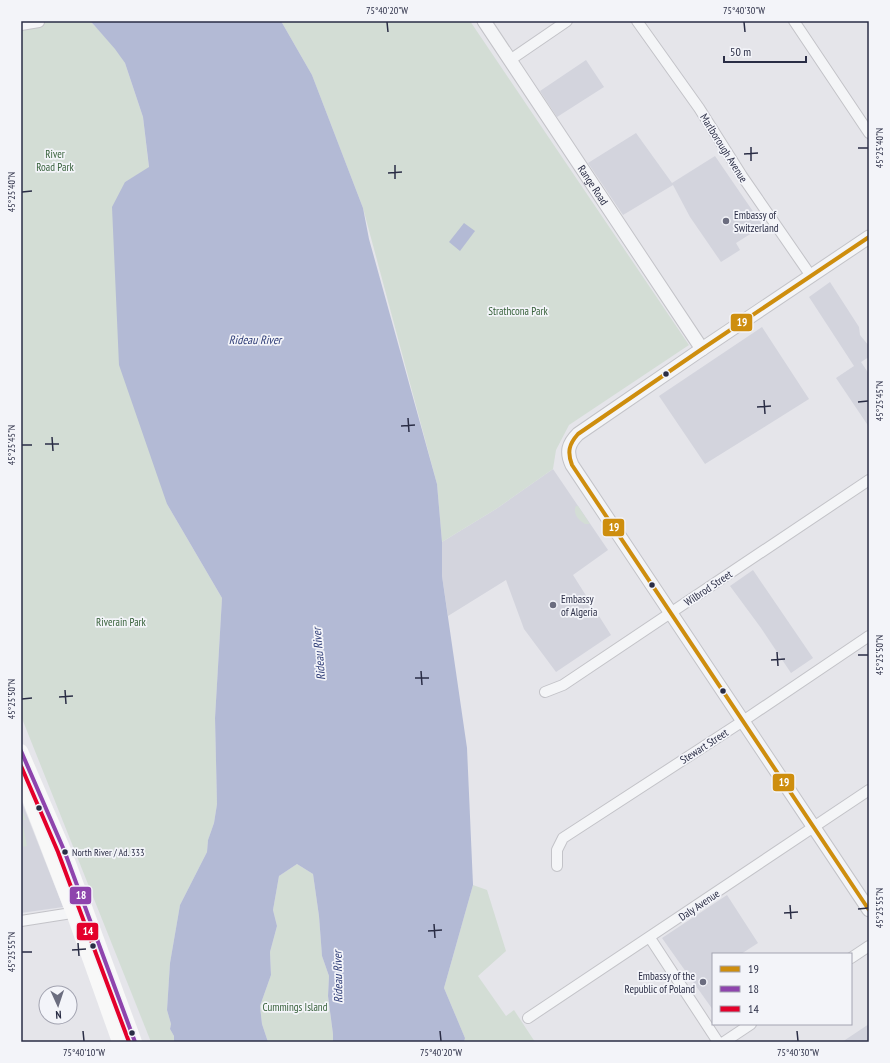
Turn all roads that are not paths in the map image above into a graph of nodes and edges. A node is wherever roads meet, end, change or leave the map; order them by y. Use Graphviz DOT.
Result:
graph roads {
  1 [pos="484,21"];
  2 [pos="567,21"];
  3 [pos="637,21"];
  4 [pos="794,21"];
  5 [pos="40,22"];
  6 [pos="21,25"];
  7 [pos="510,60"];
  8 [pos="869,133"];
  9 [pos="869,237"];
  10 [pos="811,276"];
  11 [pos="702,349"];
  12 [pos="867,485"];
  13 [pos="671,613"];
  14 [pos="869,636"];
  15 [pos="545,692"];
  16 [pos="743,721"];
  17 [pos="21,750"];
  18 [pos="21,778"];
  19 [pos="869,790"];
  20 [pos="814,827"];
  21 [pos="557,866"];
  22 [pos="869,910"];
  23 [pos="79,912"];
  24 [pos="21,921"];
  25 [pos="650,938"];
  26 [pos="869,946"];
  27 [pos="852,957"];
  28 [pos="528,1018"];
  29 [pos="750,1025"];
  30 [pos="119,1042"];
  31 [pos="135,1042"];
  32 [pos="718,1042"];
  33 [pos="724,1042"];
  1 -- 7 [label="street, Range Road"];
  2 -- 7 [label="street"];
  3 -- 10 [label="street, Marlborough Avenue"];
  4 -- 8 [label="street"];
  5 -- 6 [label="street"];
  7 -- 11 [label="street, Range Road"];
  9 -- 10 [label="street"];
  10 -- 11 [label="street"];
  11 -- 13 [label="street"];
  12 -- 13 [label="street, Wilbrod Street"];
  13 -- 15 [label="street, Wilbrod Street"];
  13 -- 16 [label="street"];
  14 -- 16 [label="street, Stewart Street"];
  16 -- 20 [label="street"];
  16 -- 21 [label="street, Stewart Street"];
  17 -- 23 [label="main road"];
  18 -- 23 [label="main road"];
  19 -- 20 [label="street, Daly Avenue"];
  20 -- 22 [label="street"];
  20 -- 25 [label="street, Daly Avenue"];
  23 -- 24 [label="street"];
  23 -- 30 [label="main road"];
  23 -- 31 [label="main road"];
  25 -- 28 [label="street, Daly Avenue"];
  25 -- 32 [label="street"];
  26 -- 27 [label="street"];
  29 -- 33 [label="street"];
}
